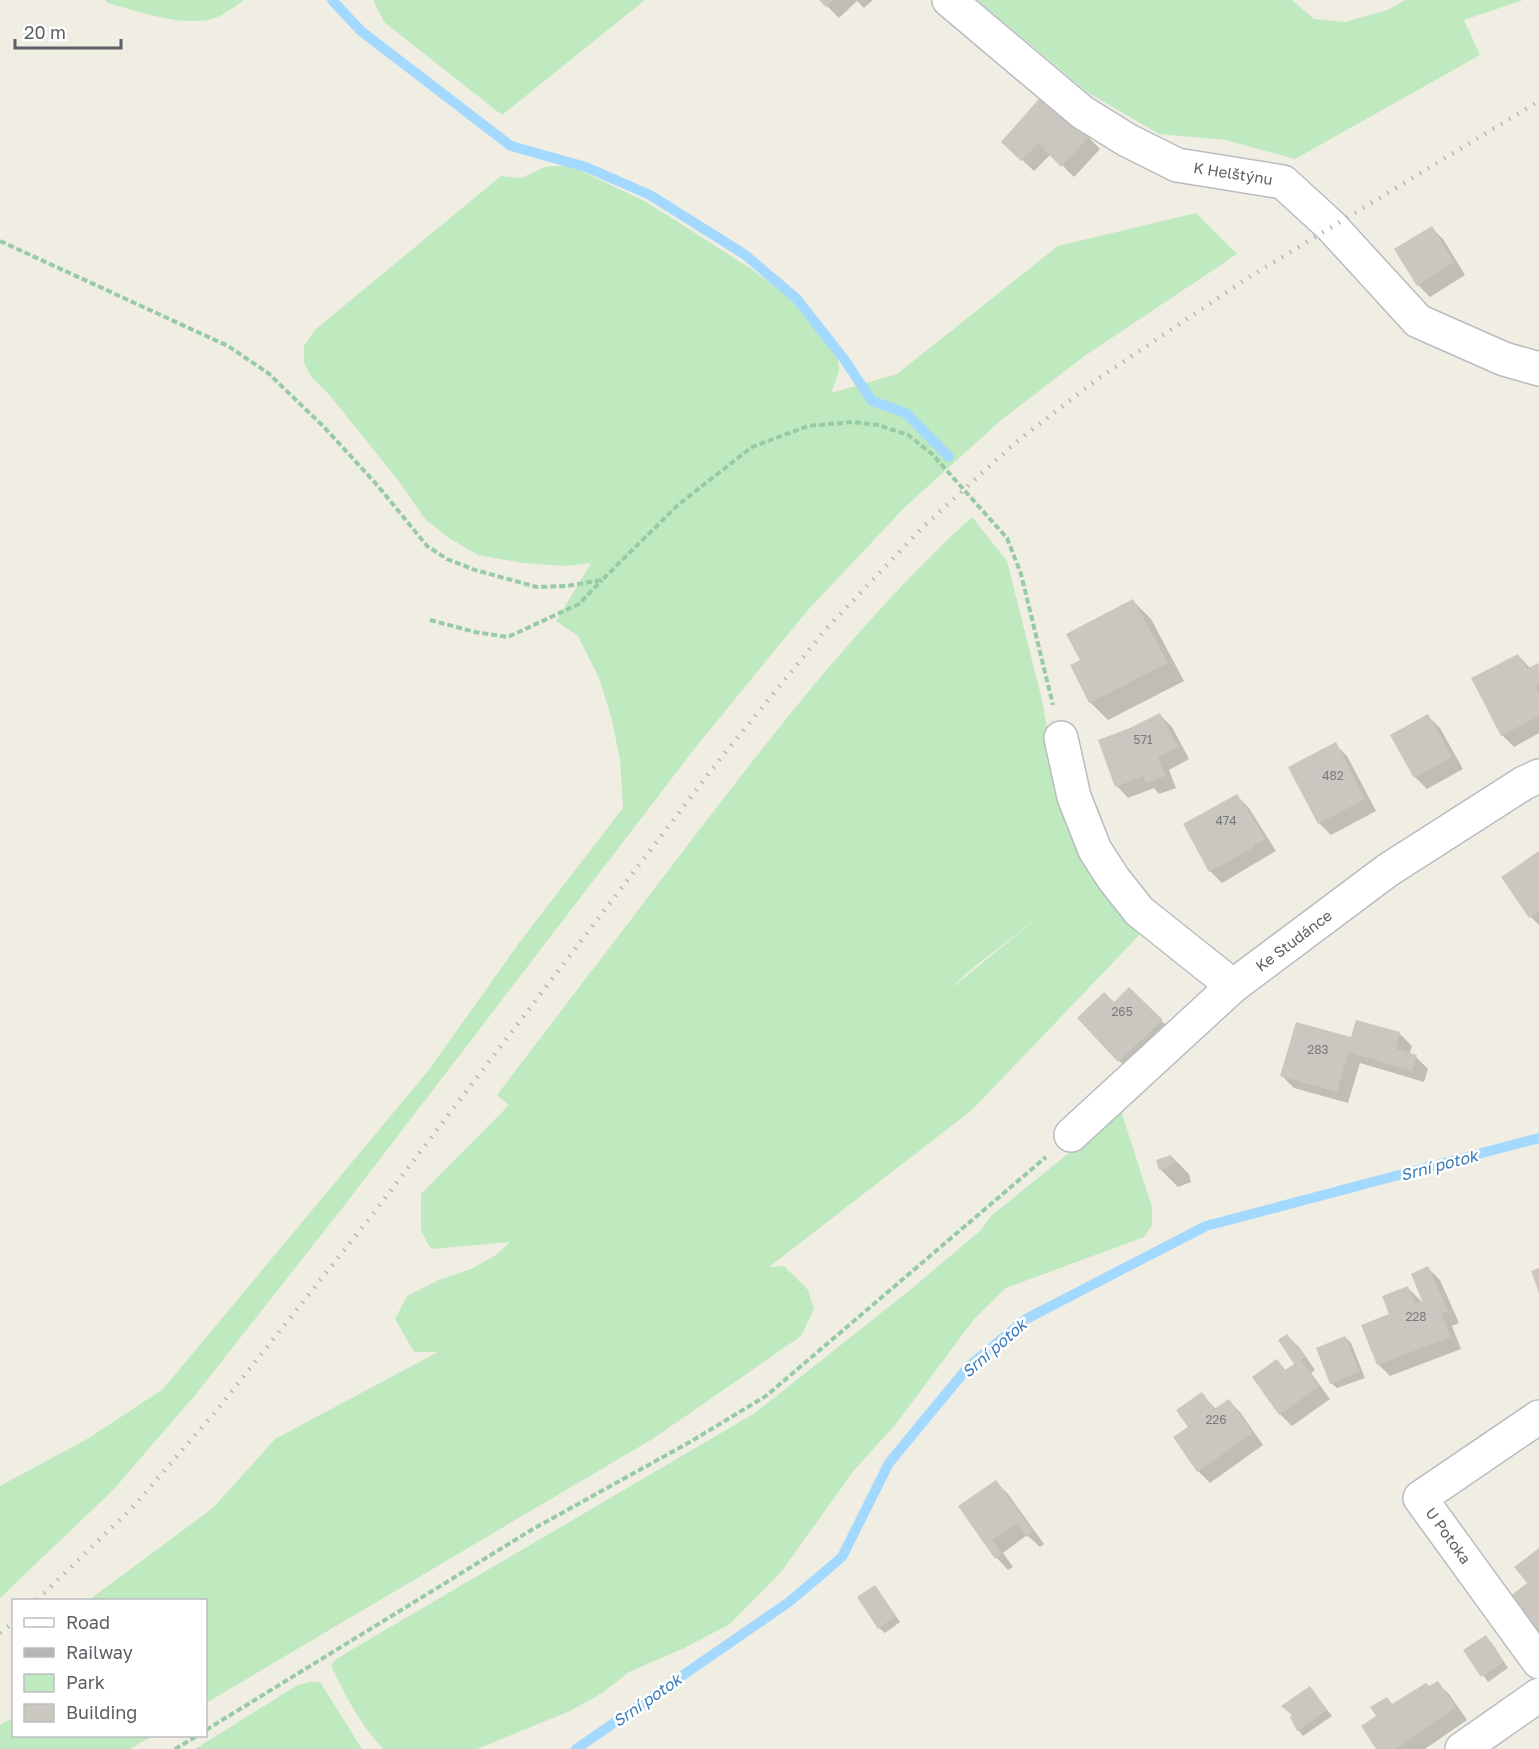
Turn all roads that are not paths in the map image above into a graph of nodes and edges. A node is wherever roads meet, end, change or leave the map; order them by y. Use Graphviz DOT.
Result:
graph roads {
  1 [pos="949,0"];
  2 [pos="1539,369"];
  3 [pos="1061,738"];
  4 [pos="1539,776"];
  5 [pos="1233,986"];
  6 [pos="1071,1135"];
  7 [pos="1539,1417"];
  8 [pos="1539,1662"];
  9 [pos="1539,1695"];
  10 [pos="1462,1749"];
  1 -- 2 [label="street, K Helštýnu"];
  3 -- 5 [label="street"];
  4 -- 5 [label="street, Ke Studánce"];
  5 -- 6 [label="street, Ke Studánce"];
  7 -- 8 [label="street, U Potoka"];
  9 -- 10 [label="street"];
}
